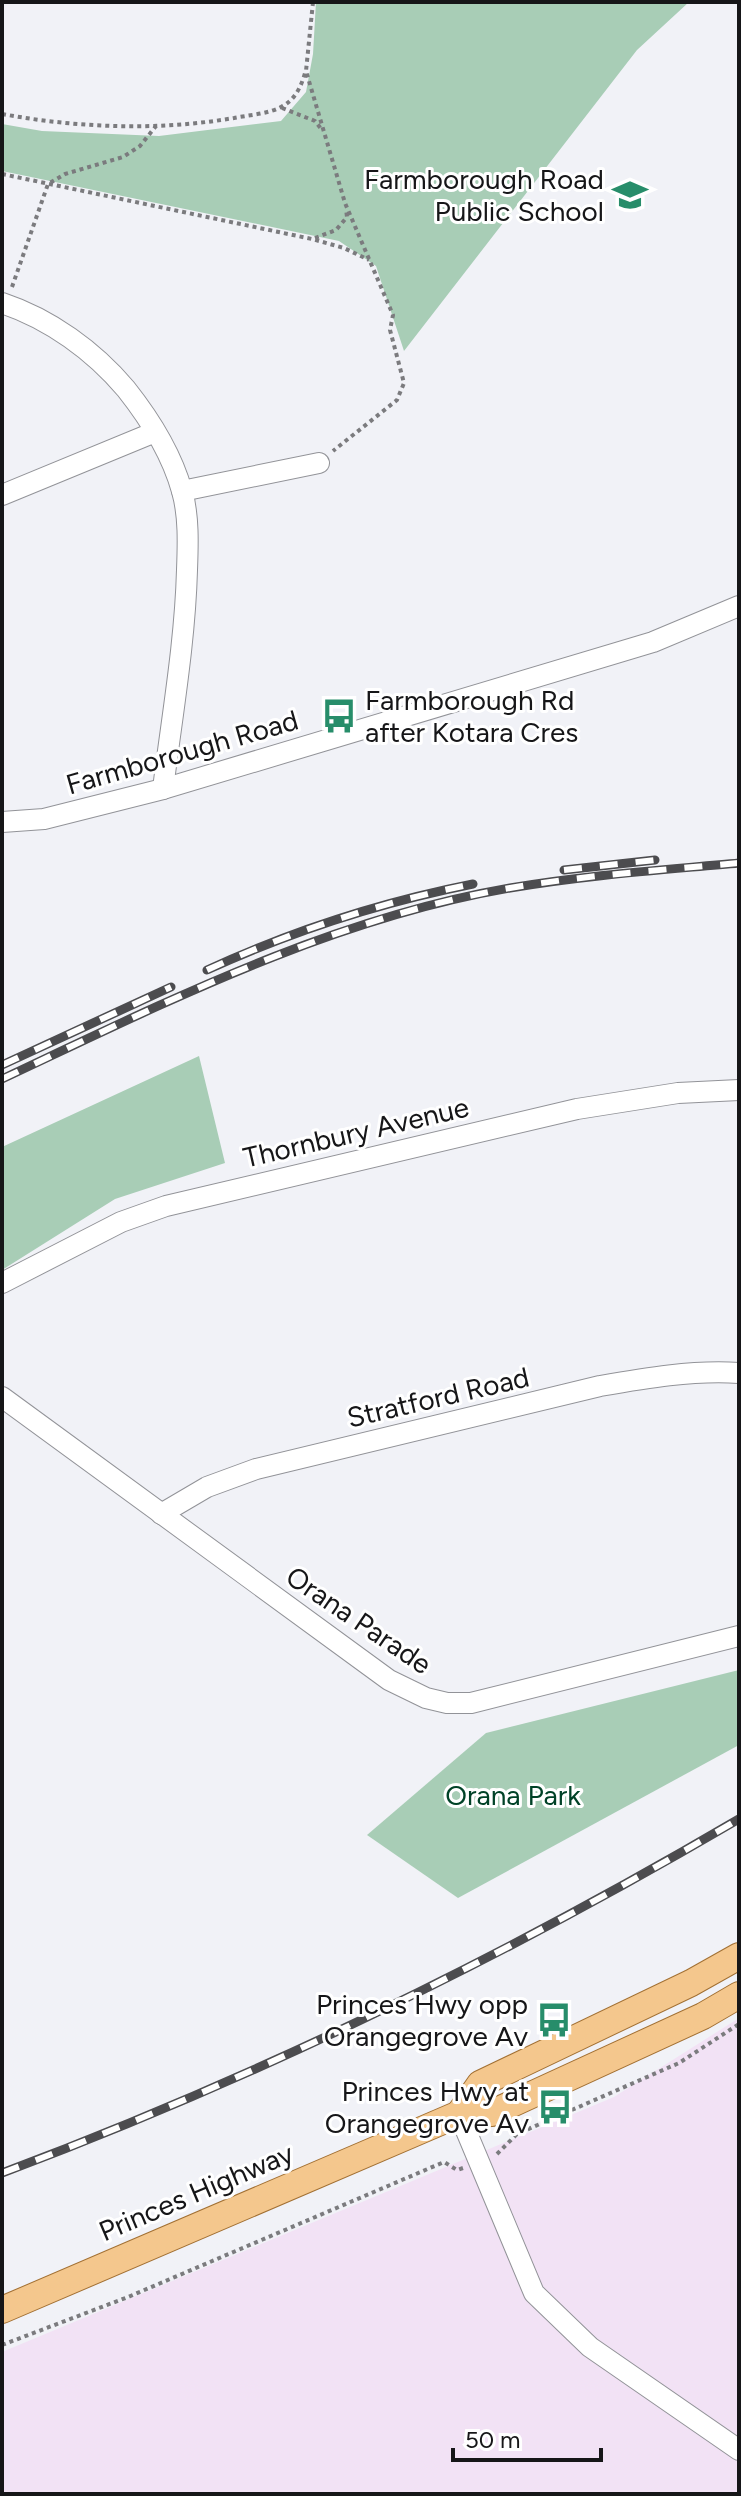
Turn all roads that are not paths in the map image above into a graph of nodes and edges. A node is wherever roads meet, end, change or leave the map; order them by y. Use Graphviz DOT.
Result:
graph roads {
  1 [pos="4,304"];
  2 [pos="155,432"];
  3 [pos="319,463"];
  4 [pos="182,491"];
  5 [pos="2,495"];
  6 [pos="739,606"];
  7 [pos="163,789"];
  8 [pos="2,822"];
  9 [pos="739,1090"];
  10 [pos="2,1283"];
  11 [pos="739,1373"];
  12 [pos="2,1397"];
  13 [pos="161,1514"];
  14 [pos="739,1636"];
  15 [pos="739,1956"];
  16 [pos="739,1995"];
  17 [pos="459,2114"];
  18 [pos="2,2310"];
  19 [pos="739,2450"];
  1 -- 2 [label="street"];
  2 -- 4 [label="street"];
  2 -- 5 [label="street"];
  3 -- 4 [label="street"];
  4 -- 7 [label="street"];
  6 -- 7 [label="street, Farmborough Road"];
  7 -- 8 [label="street, Farmborough Road"];
  9 -- 10 [label="street, Thornbury Avenue"];
  11 -- 13 [label="street, Stratford Road"];
  12 -- 13 [label="street, Orana Parade"];
  13 -- 14 [label="street, Orana Parade"];
  15 -- 17 [label="main road, Princes Highway"];
  16 -- 17 [label="main road, Princes Highway"];
  17 -- 18 [label="main road, Princes Highway"];
  17 -- 19 [label="street"];
}
